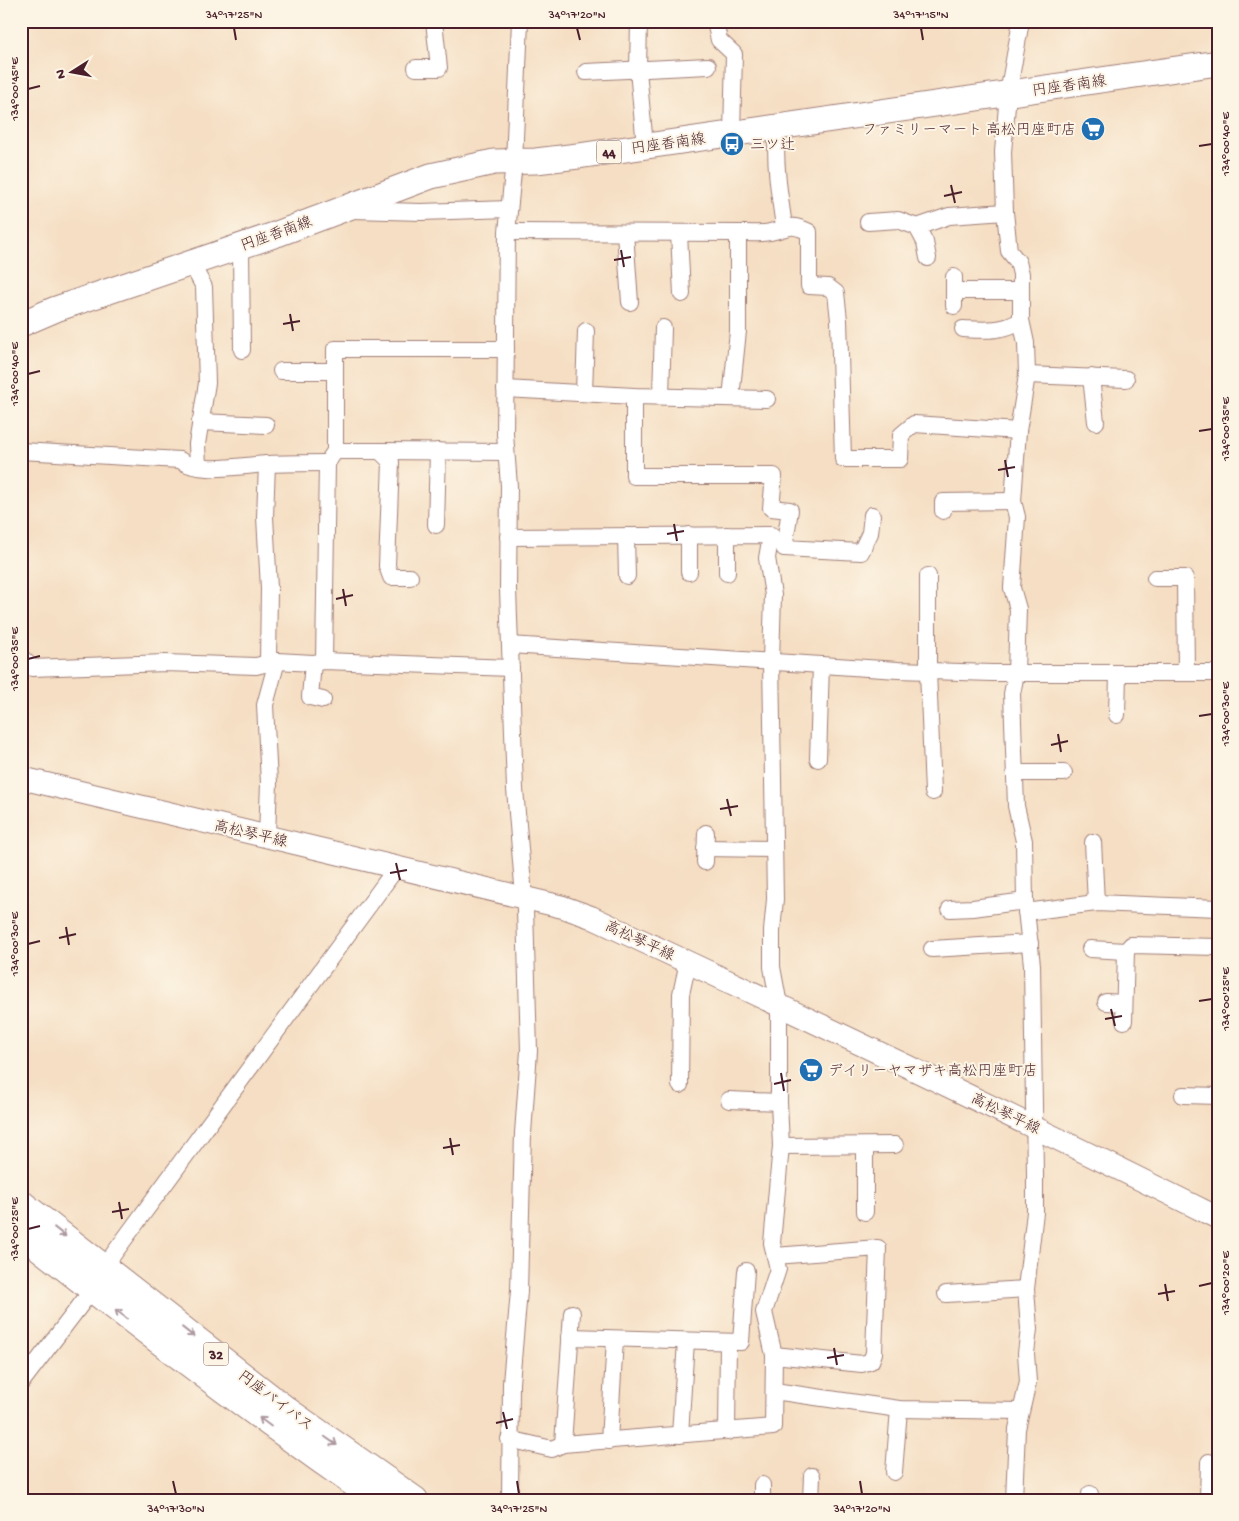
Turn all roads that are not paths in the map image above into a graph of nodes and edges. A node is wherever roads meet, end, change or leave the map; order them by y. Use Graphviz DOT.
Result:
graph roads {
  1 [pos="434,21"];
  2 [pos="520,21"];
  3 [pos="639,21"];
  4 [pos="715,21"];
  5 [pos="1021,21"];
  6 [pos="1218,63"];
  7 [pos="708,66"];
  8 [pos="416,68"];
  9 [pos="638,70"];
  10 [pos="586,72"];
  11 [pos="1008,94"];
  12 [pos="777,127"];
  13 [pos="732,134"];
  14 [pos="645,146"];
  15 [pos="514,162"];
  16 [pos="509,209"];
  17 [pos="341,210"];
  18 [pos="1005,212"];
  19 [pos="868,222"];
  20 [pos="784,226"];
  21 [pos="917,227"];
  22 [pos="508,232"];
  23 [pos="625,233"];
  24 [pos="679,233"];
  25 [pos="738,233"];
  26 [pos="241,246"];
  27 [pos="928,258"];
  28 [pos="190,263"];
  29 [pos="954,291"];
  30 [pos="1021,292"];
  31 [pos="682,294"];
  32 [pos="630,302"];
  33 [pos="1021,320"];
  34 [pos="21,324"];
  35 [pos="663,328"];
  36 [pos="963,329"];
  37 [pos="586,331"];
  38 [pos="506,349"];
  39 [pos="242,350"];
  40 [pos="281,371"];
  41 [pos="335,372"];
  42 [pos="1027,375"];
  43 [pos="1091,377"];
  44 [pos="1126,379"];
  45 [pos="505,389"];
  46 [pos="584,393"];
  47 [pos="634,396"];
  48 [pos="661,396"];
  49 [pos="731,398"];
  50 [pos="767,399"];
  51 [pos="200,422"];
  52 [pos="1096,422"];
  53 [pos="266,424"];
  54 [pos="1018,431"];
  55 [pos="380,451"];
  56 [pos="21,452"];
  57 [pos="438,452"];
  58 [pos="506,452"];
  59 [pos="331,457"];
  60 [pos="267,464"];
  61 [pos="198,466"];
  62 [pos="1013,501"];
  63 [pos="943,511"];
  64 [pos="872,516"];
  65 [pos="436,525"];
  66 [pos="727,535"];
  67 [pos="626,536"];
  68 [pos="689,536"];
  69 [pos="508,537"];
  70 [pos="689,572"];
  71 [pos="727,573"];
  72 [pos="627,576"];
  73 [pos="928,576"];
  74 [pos="410,577"];
  75 [pos="1155,578"];
  76 [pos="510,645"];
  77 [pos="21,657"];
  78 [pos="771,661"];
  79 [pos="272,662"];
  80 [pos="318,662"];
  81 [pos="821,665"];
  82 [pos="511,668"];
  83 [pos="928,671"];
  84 [pos="1016,673"];
  85 [pos="1118,673"];
  86 [pos="1186,673"];
  87 [pos="1218,673"];
  88 [pos="323,700"];
  89 [pos="1117,715"];
  90 [pos="818,759"];
  91 [pos="1064,772"];
  92 [pos="1014,773"];
  93 [pos="21,778"];
  94 [pos="933,792"];
  95 [pos="267,836"];
  96 [pos="1093,842"];
  97 [pos="705,848"];
  98 [pos="773,849"];
  99 [pos="397,867"];
  100 [pos="523,898"];
  101 [pos="1096,903"];
  102 [pos="1025,907"];
  103 [pos="1218,908"];
  104 [pos="950,909"];
  105 [pos="1030,943"];
  106 [pos="1218,947"];
  107 [pos="932,949"];
  108 [pos="1090,949"];
  109 [pos="1126,951"];
  110 [pos="688,962"];
  111 [pos="1106,1002"];
  112 [pos="1124,1004"];
  113 [pos="779,1005"];
  114 [pos="1124,1020"];
  115 [pos="680,1085"];
  116 [pos="1183,1095"];
  117 [pos="1218,1096"];
  118 [pos="729,1100"];
  119 [pos="778,1102"];
  120 [pos="1036,1127"];
  121 [pos="895,1145"];
  122 [pos="781,1146"];
  123 [pos="865,1146"];
  124 [pos="21,1202"];
  125 [pos="865,1212"];
  126 [pos="1218,1218"];
  127 [pos="21,1233"];
  128 [pos="775,1256"];
  129 [pos="104,1267"];
  130 [pos="746,1271"];
  131 [pos="1026,1289"];
  132 [pos="92,1290"];
  133 [pos="946,1294"];
  134 [pos="572,1313"];
  135 [pos="570,1337"];
  136 [pos="615,1339"];
  137 [pos="686,1341"];
  138 [pos="728,1342"];
  139 [pos="774,1354"];
  140 [pos="21,1383"];
  141 [pos="774,1391"];
  142 [pos="900,1409"];
  143 [pos="1020,1411"];
  144 [pos="727,1432"];
  145 [pos="680,1436"];
  146 [pos="509,1439"];
  147 [pos="610,1441"];
  148 [pos="563,1444"];
  149 [pos="1209,1462"];
  150 [pos="894,1472"];
  151 [pos="812,1476"];
  152 [pos="377,1500"];
  153 [pos="415,1500"];
  154 [pos="510,1500"];
  155 [pos="811,1500"];
  156 [pos="1014,1500"];
  157 [pos="1208,1500"];
  1 -- 8 [label="street"];
  2 -- 15 [label="street"];
  3 -- 9 [label="street"];
  4 -- 13 [label="street"];
  5 -- 11 [label="street"];
  6 -- 11 [label="main road, 円座香南線 / 44"];
  7 -- 9 [label="street"];
  9 -- 10 [label="street"];
  9 -- 14 [label="street"];
  11 -- 12 [label="main road, 円座香南線 / 44"];
  11 -- 18 [label="street"];
  12 -- 13 [label="main road, 円座香南線 / 44"];
  12 -- 20 [label="street"];
  13 -- 14 [label="main road, 円座香南線 / 44"];
  14 -- 15 [label="main road, 円座香南線 / 44"];
  15 -- 16 [label="street"];
  15 -- 17 [label="main road, 円座香南線 / 44"];
  16 -- 17 [label="street"];
  16 -- 22 [label="street"];
  17 -- 26 [label="main road, 円座香南線 / 44"];
  18 -- 21 [label="street"];
  18 -- 30 [label="street"];
  19 -- 21 [label="street"];
  20 -- 25 [label="street"];
  20 -- 54 [label="street"];
  21 -- 27 [label="street"];
  22 -- 23 [label="street"];
  22 -- 38 [label="street"];
  23 -- 24 [label="street"];
  23 -- 32 [label="street"];
  24 -- 25 [label="street"];
  24 -- 31 [label="street"];
  25 -- 49 [label="street"];
  26 -- 28 [label="main road, 円座香南線 / 44"];
  26 -- 39 [label="street"];
  28 -- 34 [label="main road, 円座香南線 / 44"];
  28 -- 51 [label="street"];
  29 -- 30 [label="street"];
  30 -- 33 [label="street"];
  33 -- 36 [label="street"];
  33 -- 42 [label="street"];
  35 -- 48 [label="street"];
  37 -- 46 [label="street"];
  38 -- 41 [label="street"];
  38 -- 45 [label="street"];
  40 -- 41 [label="street"];
  41 -- 59 [label="street"];
  42 -- 43 [label="street"];
  42 -- 54 [label="street"];
  43 -- 44 [label="street"];
  43 -- 52 [label="street"];
  45 -- 46 [label="street"];
  45 -- 58 [label="street"];
  46 -- 47 [label="street"];
  47 -- 48 [label="street"];
  47 -- 64 [label="street"];
  48 -- 49 [label="street"];
  49 -- 50 [label="street"];
  51 -- 53 [label="street"];
  51 -- 61 [label="street"];
  54 -- 62 [label="street"];
  55 -- 57 [label="street"];
  55 -- 59 [label="street"];
  55 -- 74 [label="street"];
  56 -- 61 [label="street"];
  57 -- 58 [label="street"];
  57 -- 65 [label="street"];
  58 -- 69 [label="street"];
  59 -- 60 [label="street"];
  59 -- 80 [label="street"];
  60 -- 61 [label="street"];
  60 -- 79 [label="street"];
  62 -- 63 [label="street"];
  62 -- 84 [label="street"];
  66 -- 68 [label="street"];
  66 -- 71 [label="street"];
  66 -- 78 [label="street"];
  67 -- 68 [label="street"];
  67 -- 69 [label="street"];
  67 -- 72 [label="street"];
  68 -- 70 [label="street"];
  69 -- 76 [label="street"];
  73 -- 83 [label="street"];
  75 -- 86 [label="street"];
  76 -- 78 [label="street"];
  76 -- 82 [label="street"];
  77 -- 79 [label="street"];
  78 -- 81 [label="street"];
  78 -- 98 [label="street"];
  79 -- 80 [label="street"];
  79 -- 95 [label="street"];
  80 -- 82 [label="street"];
  80 -- 88 [label="street"];
  81 -- 83 [label="street"];
  81 -- 90 [label="street"];
  82 -- 100 [label="street"];
  83 -- 84 [label="street"];
  83 -- 94 [label="street"];
  84 -- 85 [label="street"];
  84 -- 92 [label="street"];
  85 -- 86 [label="street"];
  85 -- 89 [label="street"];
  86 -- 87 [label="street"];
  91 -- 92 [label="street"];
  92 -- 102 [label="street"];
  93 -- 95 [label="main road, 高松琴平線"];
  95 -- 99 [label="main road, 高松琴平線"];
  96 -- 101 [label="street"];
  97 -- 98 [label="street"];
  98 -- 113 [label="street"];
  99 -- 100 [label="main road, 高松琴平線"];
  99 -- 129 [label="street"];
  100 -- 110 [label="main road, 高松琴平線"];
  100 -- 146 [label="street"];
  101 -- 102 [label="street"];
  101 -- 103 [label="street"];
  102 -- 104 [label="street"];
  102 -- 105 [label="street"];
  105 -- 107 [label="street"];
  105 -- 120 [label="street"];
  106 -- 109 [label="street"];
  108 -- 109 [label="street"];
  109 -- 112 [label="street"];
  110 -- 113 [label="main road, 高松琴平線"];
  110 -- 115 [label="street"];
  111 -- 112 [label="street"];
  112 -- 114 [label="street"];
  113 -- 119 [label="street"];
  113 -- 120 [label="main road, 高松琴平線"];
  116 -- 117 [label="street"];
  118 -- 119 [label="street"];
  119 -- 122 [label="street"];
  120 -- 126 [label="main road, 高松琴平線"];
  120 -- 131 [label="street"];
  121 -- 123 [label="street"];
  122 -- 123 [label="street"];
  122 -- 128 [label="street"];
  123 -- 125 [label="street"];
  124 -- 129 [label="highway, 円座バイパス / 32, one-way"];
  127 -- 132 [label="highway, 円座バイパス / 32"];
  128 -- 139 [label="street"];
  128 -- 139 [label="street"];
  129 -- 153 [label="highway, 円座バイパス / 32, one-way"];
  130 -- 138 [label="street"];
  131 -- 133 [label="street"];
  131 -- 143 [label="street"];
  132 -- 140 [label="street"];
  152 -- 132 [label="highway, 円座バイパス / 32, one-way"];
  134 -- 135 [label="street"];
  135 -- 136 [label="street"];
  135 -- 148 [label="street"];
  136 -- 137 [label="street"];
  136 -- 147 [label="street"];
  137 -- 138 [label="street"];
  137 -- 145 [label="street"];
  138 -- 144 [label="street"];
  139 -- 141 [label="street"];
  141 -- 142 [label="street"];
  141 -- 144 [label="street"];
  142 -- 143 [label="street"];
  142 -- 150 [label="street"];
  143 -- 156 [label="street"];
  144 -- 145 [label="street"];
  145 -- 147 [label="street"];
  146 -- 148 [label="street"];
  146 -- 154 [label="street"];
  147 -- 148 [label="street"];
  149 -- 157 [label="street"];
  151 -- 155 [label="street"];
}
